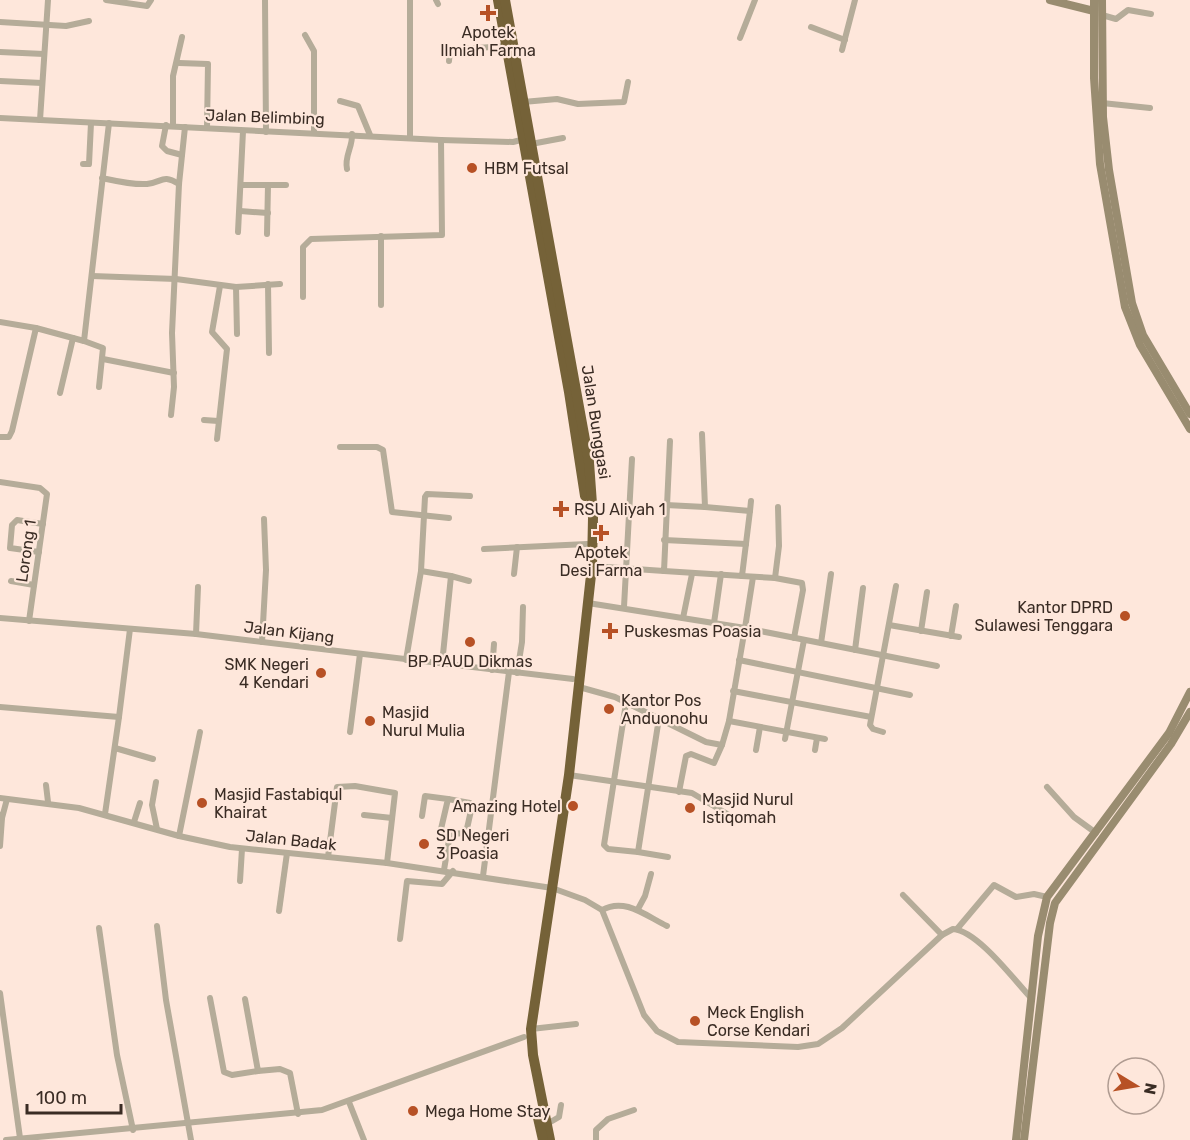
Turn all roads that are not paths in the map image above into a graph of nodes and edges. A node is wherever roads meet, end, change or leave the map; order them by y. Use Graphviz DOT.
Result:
graph roads {
  1 [pos="48,0"];
  2 [pos="106,0"];
  3 [pos="151,0"];
  4 [pos="265,0"];
  5 [pos="410,0"];
  6 [pos="498,0"];
  7 [pos="505,0"];
  8 [pos="755,0"];
  9 [pos="855,0"];
  10 [pos="1050,0"];
  11 [pos="1094,0"];
  12 [pos="1102,0"];
  13 [pos="1098,13"];
  14 [pos="1151,14"];
  15 [pos="89,21"];
  16 [pos="0,22"];
  17 [pos="46,24"];
  18 [pos="811,27"];
  19 [pos="305,35"];
  20 [pos="182,37"];
  21 [pos="740,38"];
  22 [pos="845,40"];
  23 [pos="505,46"];
  24 [pos="842,50"];
  25 [pos="0,52"];
  26 [pos="44,54"];
  27 [pos="449,62"];
  28 [pos="179,63"];
  29 [pos="1098,78"];
  30 [pos="0,81"];
  31 [pos="628,82"];
  32 [pos="42,83"];
  33 [pos="340,101"];
  34 [pos="523,102"];
  35 [pos="1102,103"];
  36 [pos="1150,108"];
  37 [pos="0,118"];
  38 [pos="40,120"];
  39 [pos="91,123"];
  40 [pos="109,123"];
  41 [pos="169,126"];
  42 [pos="185,127"];
  43 [pos="207,128"];
  44 [pos="243,131"];
  45 [pos="266,132"];
  46 [pos="314,133"];
  47 [pos="351,134"];
  48 [pos="370,135"];
  49 [pos="410,138"];
  50 [pos="563,138"];
  51 [pos="441,140"];
  52 [pos="527,141"];
  53 [pos="182,155"];
  54 [pos="83,164"];
  55 [pos="347,169"];
  56 [pos="102,178"];
  57 [pos="179,184"];
  58 [pos="242,185"];
  59 [pos="268,185"];
  60 [pos="286,185"];
  61 [pos="240,211"];
  62 [pos="1111,211"];
  63 [pos="268,213"];
  64 [pos="1113,224"];
  65 [pos="238,232"];
  66 [pos="267,234"];
  67 [pos="381,236"];
  68 [pos="92,276"];
  69 [pos="176,279"];
  70 [pos="268,284"];
  71 [pos="280,284"];
  72 [pos="220,286"];
  73 [pos="236,287"];
  74 [pos="303,297"];
  75 [pos="381,305"];
  76 [pos="0,322"];
  77 [pos="36,328"];
  78 [pos="237,334"];
  79 [pos="73,338"];
  80 [pos="84,341"];
  81 [pos="269,353"];
  82 [pos="103,359"];
  83 [pos="174,373"];
  84 [pos="99,387"];
  85 [pos="60,393"];
  86 [pos="1190,414"];
  87 [pos="171,415"];
  88 [pos="204,420"];
  89 [pos="218,422"];
  90 [pos="1190,429"];
  91 [pos="702,434"];
  92 [pos="0,437"];
  93 [pos="217,439"];
  94 [pos="670,441"];
  95 [pos="340,447"];
  96 [pos="584,457"];
  97 [pos="632,459"];
  98 [pos="0,482"];
  99 [pos="470,496"];
  100 [pos="751,501"];
  101 [pos="666,505"];
  102 [pos="705,507"];
  103 [pos="778,507"];
  104 [pos="750,511"];
  105 [pos="426,517"];
  106 [pos="449,518"];
  107 [pos="264,519"];
  108 [pos="43,524"];
  109 [pos="664,540"];
  110 [pos="587,544"];
  111 [pos="747,544"];
  112 [pos="517,547"];
  113 [pos="484,549"];
  114 [pos="39,552"];
  115 [pos="592,566"];
  116 [pos="628,568"];
  117 [pos="422,571"];
  118 [pos="664,572"];
  119 [pos="692,573"];
  120 [pos="514,574"];
  121 [pos="721,574"];
  122 [pos="831,574"];
  123 [pos="451,576"];
  124 [pos="742,576"];
  125 [pos="753,577"];
  126 [pos="775,578"];
  127 [pos="11,581"];
  128 [pos="469,581"];
  129 [pos="34,585"];
  130 [pos="896,586"];
  131 [pos="198,587"];
  132 [pos="863,588"];
  133 [pos="927,592"];
  134 [pos="588,603"];
  135 [pos="956,606"];
  136 [pos="523,607"];
  137 [pos="624,607"];
  138 [pos="0,618"];
  139 [pos="683,618"];
  140 [pos="29,621"];
  141 [pos="583,623"];
  142 [pos="714,623"];
  143 [pos="889,625"];
  144 [pos="745,628"];
  145 [pos="130,629"];
  146 [pos="921,631"];
  147 [pos="196,634"];
  148 [pos="951,636"];
  149 [pos="959,637"];
  150 [pos="794,638"];
  151 [pos="804,640"];
  152 [pos="262,642"];
  153 [pos="821,643"];
  154 [pos="494,644"];
  155 [pos="855,650"];
  156 [pos="360,654"];
  157 [pos="884,656"];
  158 [pos="406,660"];
  159 [pos="739,660"];
  160 [pos="442,664"];
  161 [pos="938,666"];
  162 [pos="492,670"];
  163 [pos="509,672"];
  164 [pos="798,672"];
  165 [pos="517,673"];
  166 [pos="576,683"];
  167 [pos="878,688"];
  168 [pos="733,691"];
  169 [pos="1190,692"];
  170 [pos="910,695"];
  171 [pos="793,701"];
  172 [pos="626,703"];
  173 [pos="0,707"];
  174 [pos="1190,712"];
  175 [pos="119,717"];
  176 [pos="871,717"];
  177 [pos="659,718"];
  178 [pos="729,721"];
  179 [pos="760,727"];
  180 [pos="200,732"];
  181 [pos="350,732"];
  182 [pos="883,732"];
  183 [pos="786,736"];
  184 [pos="722,745"];
  185 [pos="116,748"];
  186 [pos="756,750"];
  187 [pos="815,750"];
  188 [pos="153,759"];
  189 [pos="569,775"];
  190 [pos="613,781"];
  191 [pos="156,782"];
  192 [pos="46,785"];
  193 [pos="647,786"];
  194 [pos="1047,787"];
  195 [pos="679,792"];
  196 [pos="4,799"];
  197 [pos="448,799"];
  198 [pos="48,802"];
  199 [pos="140,803"];
  200 [pos="105,814"];
  201 [pos="364,815"];
  202 [pos="422,816"];
  203 [pos="1,817"];
  204 [pos="392,818"];
  205 [pos="734,818"];
  206 [pos="134,822"];
  207 [pos="157,829"];
  208 [pos="1096,833"];
  209 [pos="450,834"];
  210 [pos="179,836"];
  211 [pos="0,846"];
  212 [pos="242,849"];
  213 [pos="638,852"];
  214 [pos="287,853"];
  215 [pos="328,857"];
  216 [pos="668,857"];
  217 [pos="387,863"];
  218 [pos="410,866"];
  219 [pos="444,870"];
  220 [pos="453,872"];
  221 [pos="651,874"];
  222 [pos="483,876"];
  223 [pos="240,881"];
  224 [pos="407,881"];
  225 [pos="549,887"];
  226 [pos="903,895"];
  227 [pos="1047,897"];
  228 [pos="638,909"];
  229 [pos="602,910"];
  230 [pos="279,911"];
  231 [pos="157,926"];
  232 [pos="667,926"];
  233 [pos="99,928"];
  234 [pos="957,929"];
  235 [pos="942,935"];
  236 [pos="400,939"];
  237 [pos="0,993"];
  238 [pos="210,998"];
  239 [pos="245,999"];
  240 [pos="1032,999"];
  241 [pos="576,1024"];
  242 [pos="527,1033"];
  243 [pos="1033,1038"];
  244 [pos="530,1056"];
  245 [pos="258,1071"];
  246 [pos="349,1102"];
  247 [pos="561,1105"];
  248 [pos="634,1110"];
  249 [pos="298,1114"];
  250 [pos="190,1124"];
  251 [pos="547,1124"];
  252 [pos="133,1130"];
  253 [pos="97,1136"];
  254 [pos="20,1138"];
  255 [pos="63,1138"];
  256 [pos="31,1139"];
  257 [pos="6,1140"];
  258 [pos="191,1140"];
  259 [pos="364,1140"];
  260 [pos="543,1140"];
  261 [pos="550,1140"];
  262 [pos="596,1140"];
  263 [pos="1016,1140"];
  264 [pos="1024,1140"];
  1 -- 17 [label="street"];
  2 -- 3 [label="street"];
  4 -- 45 [label="street"];
  5 -- 49 [label="street"];
  6 -- 23 [label="highway, Jalan Bunggasi"];
  7 -- 34 [label="highway, Jalan Bunggasi"];
  8 -- 21 [label="street"];
  9 -- 22 [label="street"];
  10 -- 13 [label="street"];
  11 -- 13 [label="street"];
  12 -- 13 [label="street"];
  13 -- 14 [label="street"];
  13 -- 29 [label="street"];
  15 -- 17 [label="street"];
  16 -- 17 [label="street"];
  17 -- 26 [label="street"];
  18 -- 22 [label="street"];
  19 -- 46 [label="street"];
  20 -- 41 [label="street"];
  22 -- 24 [label="street"];
  23 -- 27 [label="street"];
  23 -- 52 [label="highway, Jalan Bunggasi"];
  25 -- 26 [label="street"];
  26 -- 32 [label="street"];
  28 -- 43 [label="street"];
  29 -- 35 [label="street"];
  29 -- 62 [label="street"];
  30 -- 32 [label="street"];
  31 -- 34 [label="street"];
  32 -- 38 [label="street"];
  33 -- 48 [label="street"];
  34 -- 52 [label="highway, Jalan Bunggasi"];
  35 -- 36 [label="street"];
  35 -- 62 [label="street"];
  37 -- 38 [label="street, Jalan Belimbing"];
  38 -- 39 [label="street, Jalan Belimbing"];
  39 -- 40 [label="street, Jalan Belimbing"];
  39 -- 54 [label="street"];
  40 -- 41 [label="street, Jalan Belimbing"];
  40 -- 56 [label="street"];
  41 -- 42 [label="street, Jalan Belimbing"];
  41 -- 53 [label="street"];
  42 -- 43 [label="street, Jalan Belimbing"];
  42 -- 53 [label="street"];
  43 -- 44 [label="street, Jalan Belimbing"];
  44 -- 45 [label="street, Jalan Belimbing"];
  44 -- 58 [label="street"];
  45 -- 46 [label="street, Jalan Belimbing"];
  46 -- 47 [label="street, Jalan Belimbing"];
  47 -- 48 [label="street, Jalan Belimbing"];
  47 -- 55 [label="street"];
  48 -- 49 [label="street, Jalan Belimbing"];
  49 -- 51 [label="street, Jalan Belimbing"];
  50 -- 52 [label="street, Jalan Belimbing"];
  51 -- 52 [label="street, Jalan Belimbing"];
  51 -- 67 [label="street"];
  52 -- 96 [label="highway, Jalan Bunggasi"];
  53 -- 57 [label="street"];
  56 -- 57 [label="street"];
  56 -- 68 [label="street"];
  57 -- 69 [label="street"];
  58 -- 59 [label="street"];
  58 -- 61 [label="street"];
  59 -- 60 [label="street"];
  59 -- 63 [label="street"];
  61 -- 63 [label="street"];
  61 -- 65 [label="street"];
  62 -- 64 [label="street"];
  63 -- 66 [label="street"];
  64 -- 86 [label="street"];
  64 -- 90 [label="street"];
  67 -- 74 [label="street"];
  67 -- 75 [label="street"];
  68 -- 69 [label="street"];
  68 -- 80 [label="street"];
  69 -- 72 [label="street"];
  69 -- 83 [label="street"];
  70 -- 71 [label="street"];
  70 -- 73 [label="street"];
  70 -- 81 [label="street"];
  72 -- 73 [label="street"];
  72 -- 89 [label="street"];
  73 -- 78 [label="street"];
  76 -- 77 [label="street"];
  77 -- 79 [label="street"];
  77 -- 92 [label="street"];
  79 -- 80 [label="street"];
  79 -- 85 [label="street"];
  80 -- 82 [label="street"];
  82 -- 83 [label="street"];
  82 -- 84 [label="street"];
  83 -- 87 [label="street"];
  88 -- 89 [label="street"];
  89 -- 93 [label="street"];
  91 -- 102 [label="street"];
  94 -- 101 [label="street"];
  95 -- 105 [label="street"];
  96 -- 110 [label="highway, Jalan Bunggasi"];
  96 -- 115 [label="highway, Jalan Bunggasi"];
  97 -- 116 [label="street"];
  98 -- 108 [label="street, Lorong 1"];
  99 -- 105 [label="street"];
  100 -- 104 [label="street"];
  101 -- 102 [label="street"];
  101 -- 109 [label="street"];
  102 -- 104 [label="street"];
  103 -- 126 [label="street"];
  104 -- 111 [label="street"];
  105 -- 106 [label="street"];
  105 -- 117 [label="street"];
  107 -- 152 [label="street"];
  108 -- 114 [label="street, Lorong 1"];
  108 -- 114 [label="street"];
  109 -- 111 [label="street"];
  109 -- 118 [label="street"];
  110 -- 112 [label="street"];
  110 -- 141 [label="highway, Jalan Bunggasi"];
  111 -- 124 [label="street"];
  112 -- 113 [label="street"];
  112 -- 120 [label="street"];
  114 -- 129 [label="street, Lorong 1"];
  115 -- 116 [label="street"];
  115 -- 134 [label="highway, Jalan Bunggasi"];
  116 -- 118 [label="street"];
  116 -- 137 [label="street"];
  117 -- 123 [label="street"];
  117 -- 158 [label="street"];
  118 -- 119 [label="street"];
  119 -- 121 [label="street"];
  119 -- 139 [label="street"];
  121 -- 124 [label="street"];
  121 -- 142 [label="street"];
  122 -- 153 [label="street"];
  123 -- 128 [label="street"];
  123 -- 160 [label="street"];
  124 -- 125 [label="street"];
  125 -- 126 [label="street"];
  125 -- 144 [label="street"];
  126 -- 150 [label="street"];
  127 -- 129 [label="street"];
  129 -- 140 [label="street, Lorong 1"];
  130 -- 143 [label="street"];
  131 -- 147 [label="street"];
  132 -- 155 [label="street"];
  133 -- 146 [label="street"];
  134 -- 137 [label="street"];
  134 -- 141 [label="highway, Jalan Bunggasi"];
  135 -- 148 [label="street"];
  136 -- 165 [label="street"];
  137 -- 139 [label="street"];
  138 -- 140 [label="street, Jalan Kijang"];
  139 -- 142 [label="street"];
  140 -- 145 [label="street, Jalan Kijang"];
  141 -- 166 [label="highway, Jalan Bunggasi"];
  142 -- 144 [label="street"];
  143 -- 146 [label="street"];
  143 -- 157 [label="street"];
  144 -- 150 [label="street"];
  144 -- 159 [label="street"];
  145 -- 147 [label="street, Jalan Kijang"];
  145 -- 175 [label="street"];
  146 -- 148 [label="street"];
  147 -- 152 [label="street, Jalan Kijang"];
  148 -- 149 [label="street"];
  150 -- 151 [label="street"];
  151 -- 153 [label="street"];
  151 -- 164 [label="street"];
  152 -- 156 [label="street, Jalan Kijang"];
  153 -- 155 [label="street"];
  154 -- 162 [label="street"];
  155 -- 157 [label="street"];
  156 -- 158 [label="street, Jalan Kijang"];
  156 -- 181 [label="street"];
  157 -- 161 [label="street"];
  157 -- 167 [label="street"];
  158 -- 160 [label="street, Jalan Kijang"];
  159 -- 164 [label="street"];
  159 -- 168 [label="street"];
  160 -- 162 [label="street, Jalan Kijang"];
  162 -- 163 [label="street, Jalan Kijang"];
  163 -- 165 [label="street, Jalan Kijang"];
  163 -- 222 [label="street"];
  164 -- 167 [label="street"];
  164 -- 171 [label="street"];
  165 -- 166 [label="street, Jalan Kijang"];
  166 -- 172 [label="street, Jalan Kijang"];
  166 -- 189 [label="highway, Jalan Bunggasi"];
  166 -- 225 [label="highway, Jalan Bunggasi"];
  167 -- 170 [label="street"];
  167 -- 176 [label="street"];
  168 -- 171 [label="street"];
  168 -- 178 [label="street"];
  169 -- 208 [label="street"];
  171 -- 176 [label="street"];
  171 -- 183 [label="street"];
  172 -- 177 [label="street, Jalan Kijang"];
  172 -- 190 [label="street"];
  173 -- 175 [label="street"];
  174 -- 243 [label="street"];
  175 -- 185 [label="street"];
  176 -- 182 [label="street"];
  177 -- 184 [label="street, Jalan Kijang"];
  177 -- 193 [label="street"];
  178 -- 179 [label="street"];
  178 -- 184 [label="street"];
  179 -- 183 [label="street"];
  179 -- 186 [label="street"];
  180 -- 210 [label="street"];
  183 -- 187 [label="street"];
  184 -- 195 [label="street"];
  185 -- 188 [label="street"];
  185 -- 200 [label="street"];
  189 -- 190 [label="street"];
  189 -- 225 [label="highway, Jalan Bunggasi"];
  190 -- 193 [label="street"];
  190 -- 213 [label="street"];
  191 -- 207 [label="street"];
  192 -- 198 [label="street"];
  193 -- 195 [label="street"];
  193 -- 213 [label="street"];
  194 -- 208 [label="street"];
  195 -- 205 [label="street"];
  196 -- 198 [label="street, Jalan Badak"];
  196 -- 203 [label="street"];
  197 -- 202 [label="street"];
  197 -- 209 [label="street"];
  197 -- 209 [label="street"];
  198 -- 200 [label="street, Jalan Badak"];
  199 -- 206 [label="street"];
  200 -- 206 [label="street, Jalan Badak"];
  201 -- 204 [label="street"];
  203 -- 211 [label="street"];
  204 -- 215 [label="street"];
  204 -- 217 [label="street"];
  206 -- 207 [label="street, Jalan Badak"];
  207 -- 210 [label="street, Jalan Badak"];
  208 -- 227 [label="street"];
  209 -- 219 [label="street"];
  210 -- 212 [label="street, Jalan Badak"];
  212 -- 214 [label="street, Jalan Badak"];
  212 -- 223 [label="street"];
  213 -- 216 [label="street"];
  214 -- 215 [label="street, Jalan Badak"];
  214 -- 230 [label="street"];
  215 -- 217 [label="street, Jalan Badak"];
  217 -- 218 [label="street, Jalan Badak"];
  218 -- 219 [label="street, Jalan Badak"];
  218 -- 224 [label="street"];
  219 -- 220 [label="street, Jalan Badak"];
  220 -- 222 [label="street, Jalan Badak"];
  220 -- 224 [label="street"];
  221 -- 228 [label="street"];
  222 -- 225 [label="street, Jalan Badak"];
  224 -- 236 [label="street"];
  225 -- 229 [label="street, Jalan Badak"];
  225 -- 242 [label="highway"];
  226 -- 235 [label="street"];
  227 -- 234 [label="street"];
  227 -- 240 [label="street"];
  228 -- 229 [label="street"];
  228 -- 232 [label="street"];
  229 -- 235 [label="street"];
  231 -- 250 [label="street"];
  233 -- 252 [label="street"];
  234 -- 235 [label="street"];
  234 -- 240 [label="street"];
  237 -- 254 [label="street"];
  238 -- 245 [label="street"];
  239 -- 245 [label="street"];
  240 -- 243 [label="street"];
  241 -- 242 [label="street"];
  242 -- 244 [label="highway"];
  242 -- 246 [label="street"];
  243 -- 263 [label="street"];
  243 -- 264 [label="street"];
  244 -- 251 [label="highway"];
  244 -- 260 [label="highway"];
  245 -- 249 [label="street"];
  246 -- 249 [label="street"];
  246 -- 259 [label="street"];
  247 -- 251 [label="street"];
  248 -- 262 [label="street"];
  249 -- 250 [label="street"];
  250 -- 252 [label="street"];
  250 -- 258 [label="street"];
  251 -- 261 [label="highway"];
  252 -- 253 [label="street"];
  253 -- 255 [label="street"];
  254 -- 256 [label="street"];
  254 -- 257 [label="street"];
  255 -- 256 [label="street"];
}
